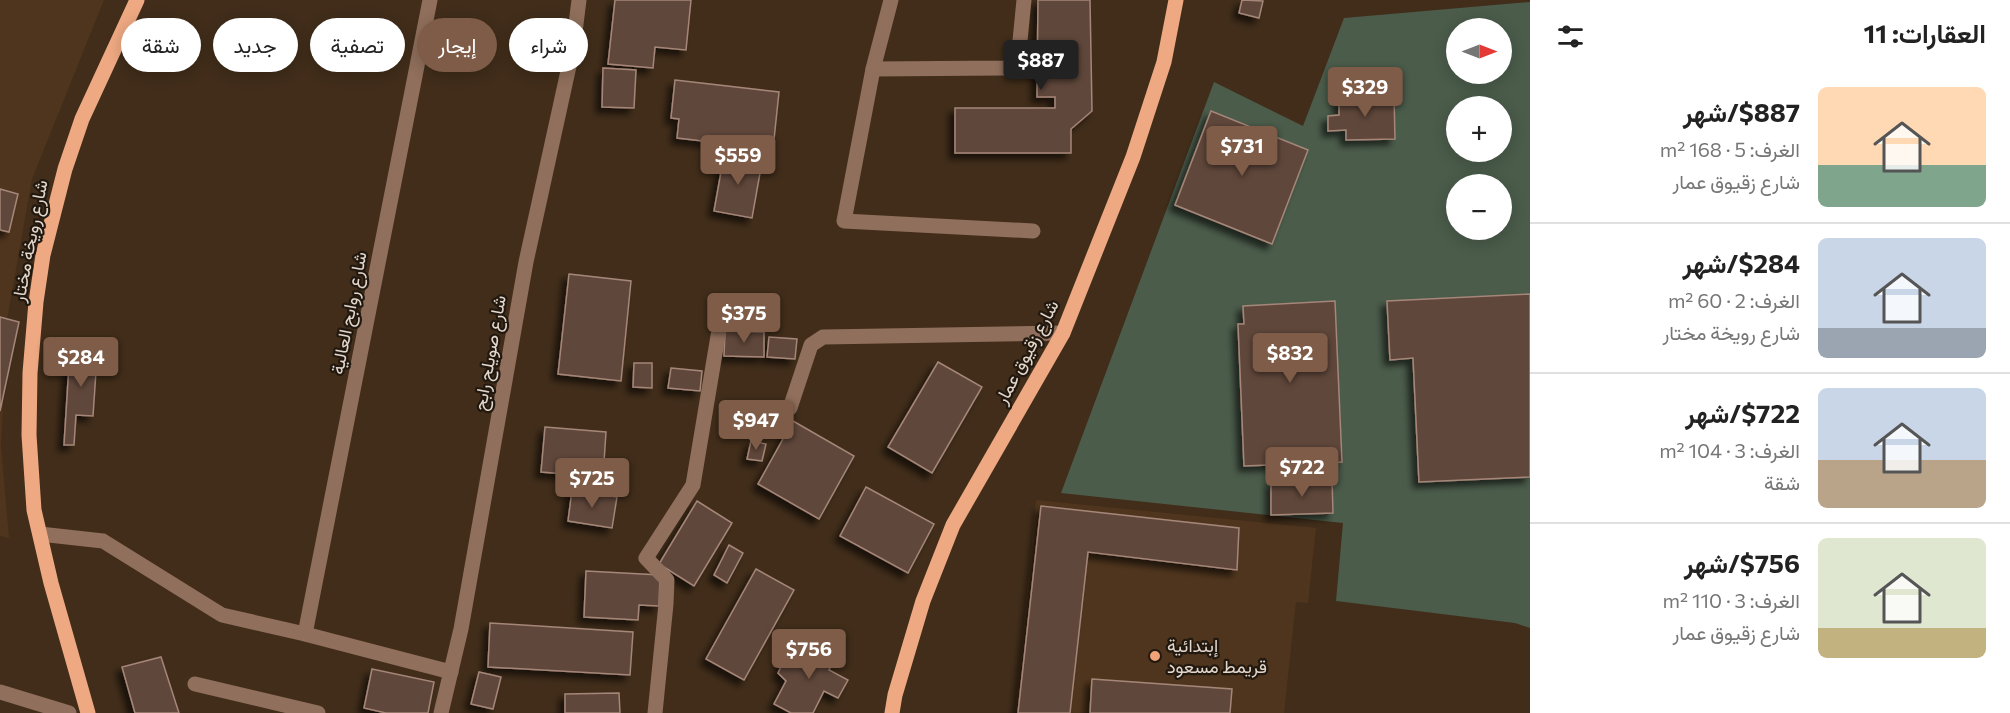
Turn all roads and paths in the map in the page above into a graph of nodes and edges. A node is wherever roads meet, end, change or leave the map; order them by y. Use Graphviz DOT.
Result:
graph roads {
  1 [pos="137,0"];
  2 [pos="430,0"];
  3 [pos="579,0"];
  4 [pos="891,0"];
  5 [pos="1024,0"];
  6 [pos="1176,0"];
  7 [pos="873,69"];
  8 [pos="1033,231"];
  9 [pos="720,324"];
  10 [pos="1063,333"];
  11 [pos="790,408"];
  12 [pos="40,534"];
  13 [pos="305,634"];
  14 [pos="451,672"];
  15 [pos="195,684"];
  16 [pos="0,692"];
  17 [pos="69,713"];
  18 [pos="88,713"];
  19 [pos="318,713"];
  20 [pos="441,713"];
  21 [pos="655,713"];
  22 [pos="892,713"];
  1 -- 12 [label="main road, شارع رويخة مختار"];
  2 -- 13 [label="street, شارع روابح العالية"];
  3 -- 14 [label="street, شارع صويلح رابح"];
  4 -- 7 [label="street"];
  5 -- 7 [label="street"];
  6 -- 10 [label="main road, شارع زقيوق عمار"];
  7 -- 8 [label="street"];
  9 -- 21 [label="street"];
  10 -- 11 [label="street"];
  10 -- 22 [label="main road, شارع زقيوق عمار"];
  12 -- 13 [label="street"];
  12 -- 18 [label="main road, شارع رويخة مختار"];
  13 -- 14 [label="street"];
  14 -- 20 [label="street, شارع صويلح رابح"];
  15 -- 19 [label="street"];
  16 -- 17 [label="street"];
}
